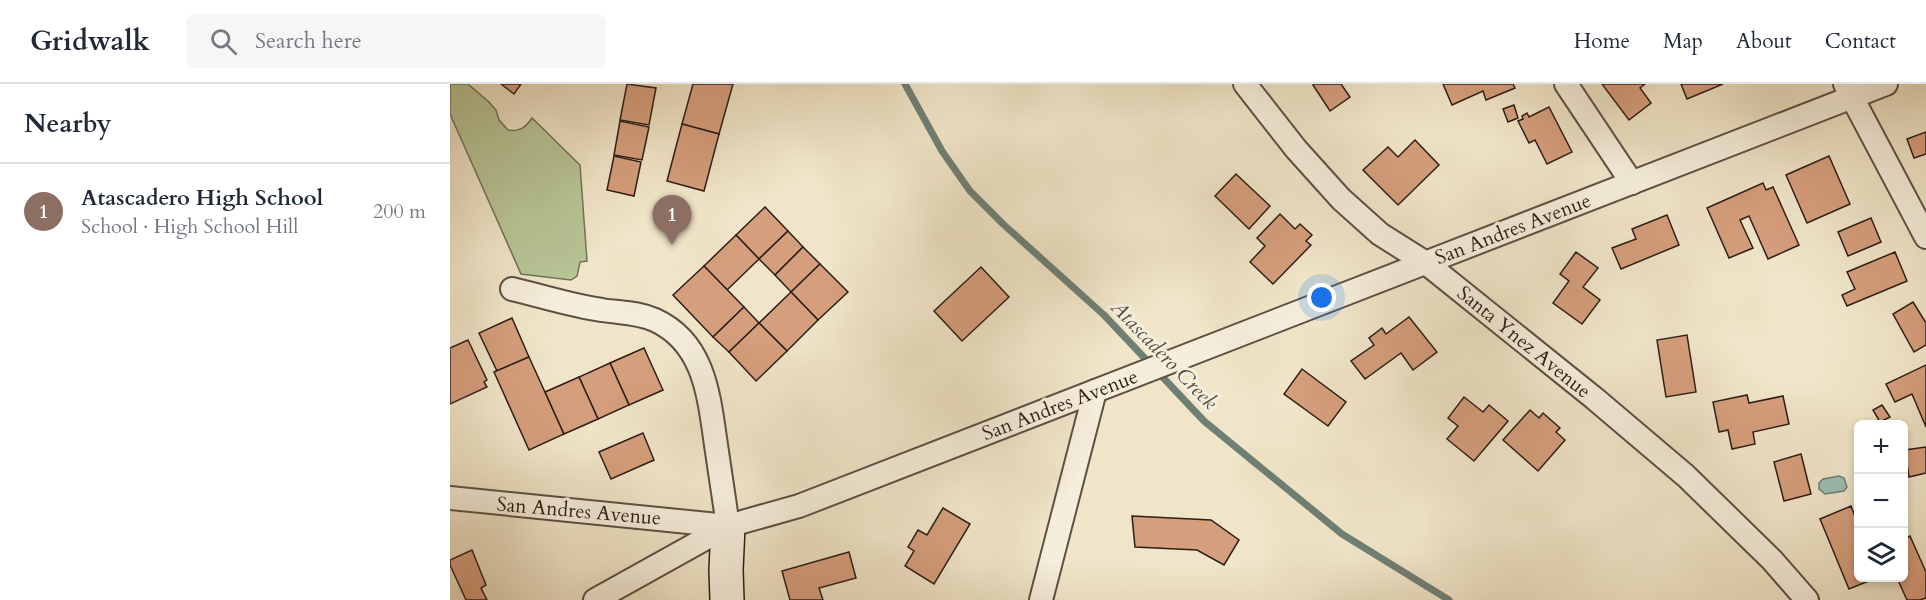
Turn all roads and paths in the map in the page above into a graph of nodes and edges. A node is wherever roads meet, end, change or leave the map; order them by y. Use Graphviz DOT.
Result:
graph roads {
  1 [pos="1245,84"];
  2 [pos="1566,84"];
  3 [pos="1886,84"];
  4 [pos="1848,91"];
  5 [pos="1632,183"];
  6 [pos="1926,237"];
  7 [pos="1426,263"];
  8 [pos="513,289"];
  9 [pos="1095,391"];
  10 [pos="450,498"];
  11 [pos="728,526"];
  12 [pos="595,600"];
  13 [pos="727,600"];
  14 [pos="1041,600"];
  15 [pos="1806,600"];
  1 -- 7 [label="street, Santa Ynez Avenue"];
  2 -- 5 [label="street"];
  3 -- 4 [label="street, San Andres Avenue"];
  4 -- 5 [label="street, San Andres Avenue"];
  4 -- 6 [label="street"];
  5 -- 7 [label="street, San Andres Avenue"];
  7 -- 9 [label="street, San Andres Avenue"];
  7 -- 15 [label="street, Santa Ynez Avenue"];
  8 -- 11 [label="street"];
  9 -- 11 [label="street, San Andres Avenue"];
  9 -- 14 [label="street"];
  10 -- 11 [label="street, San Andres Avenue"];
  11 -- 12 [label="street"];
  11 -- 13 [label="street"];
}
